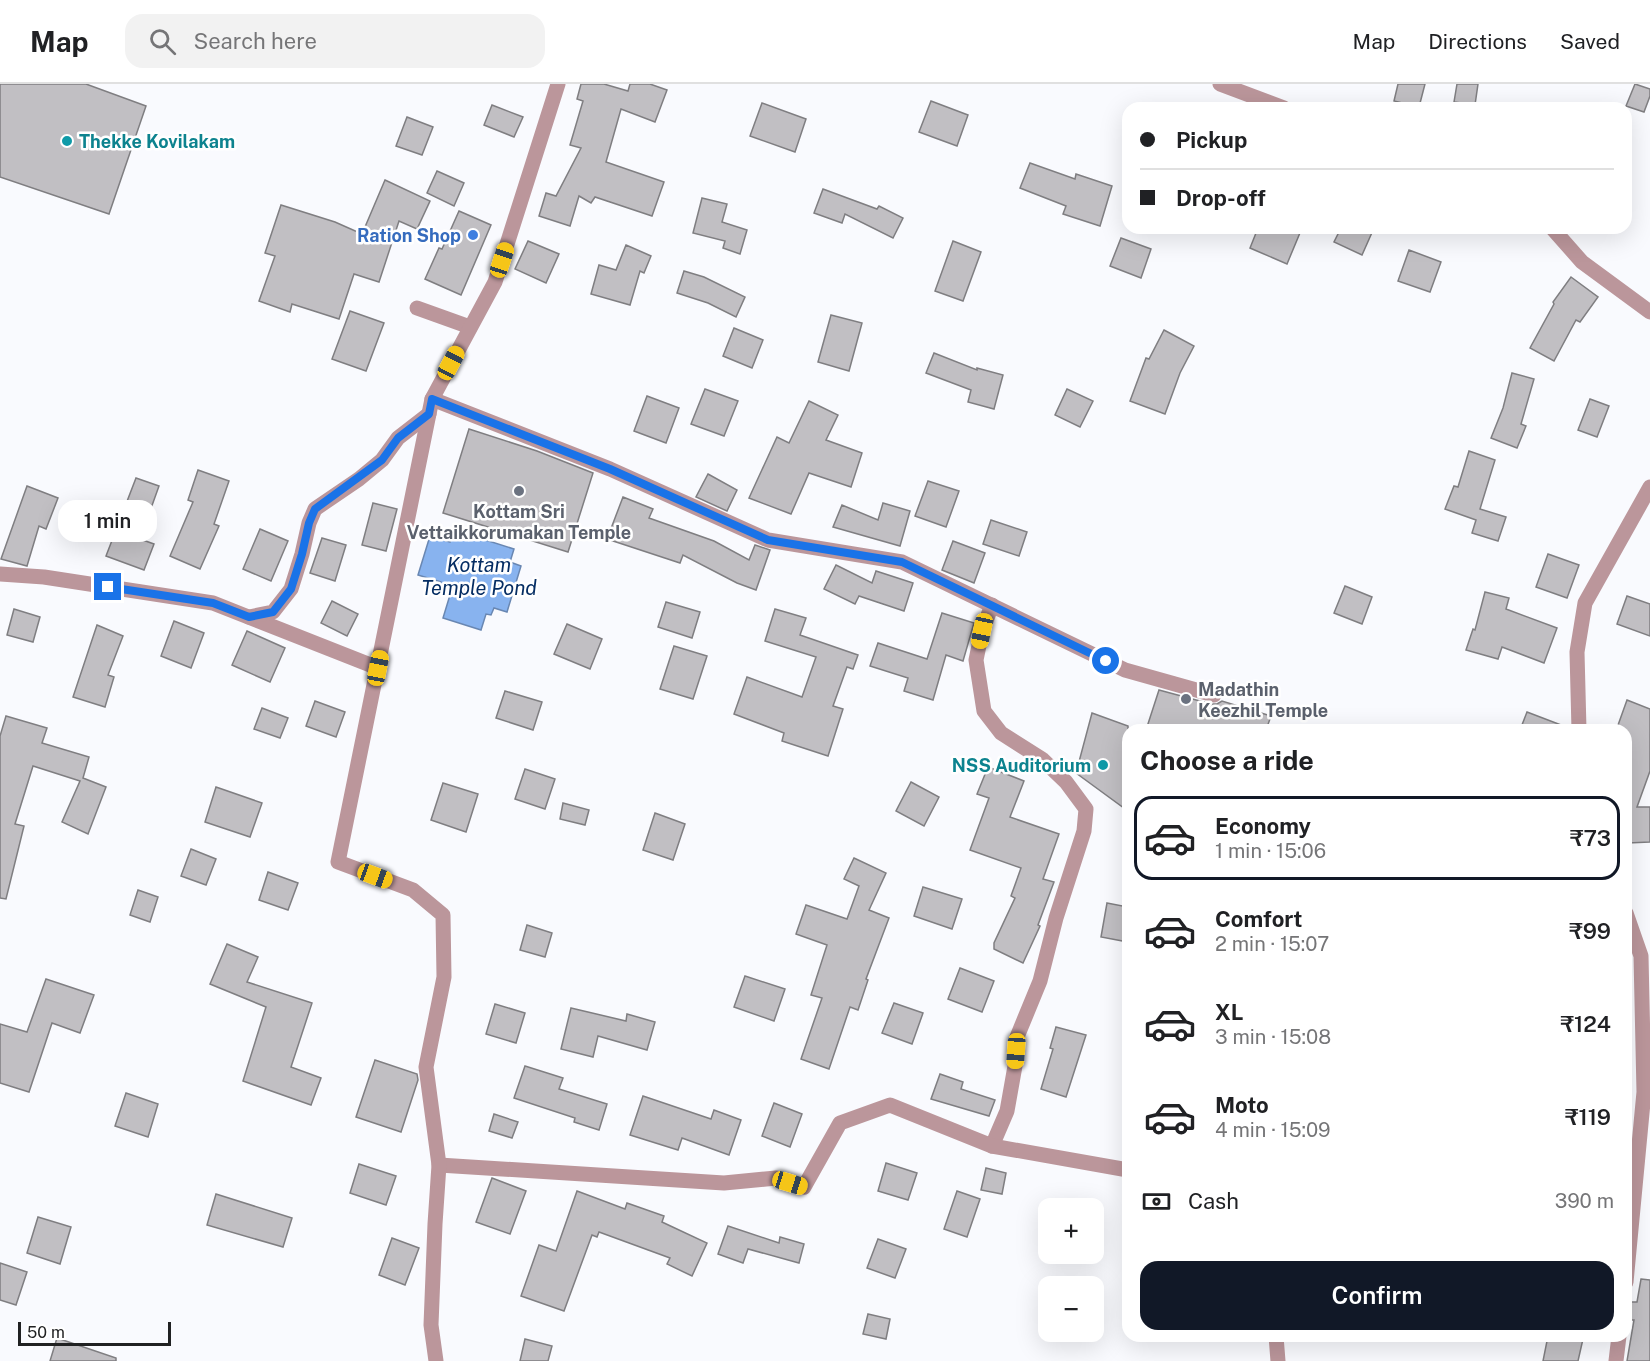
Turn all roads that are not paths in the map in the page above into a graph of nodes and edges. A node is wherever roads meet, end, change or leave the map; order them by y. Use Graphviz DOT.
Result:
graph roads {
  1 [pos="558,84"];
  2 [pos="1220,84"];
  3 [pos="1268,102"];
  4 [pos="1557,234"];
  5 [pos="417,308"];
  6 [pos="1650,312"];
  7 [pos="470,327"];
  8 [pos="430,407"];
  9 [pos="1650,487"];
  10 [pos="0,574"];
  11 [pos="992,605"];
  12 [pos="249,617"];
  13 [pos="378,668"];
  14 [pos="1214,695"];
  15 [pos="1579,724"];
  16 [pos="1632,930"];
  17 [pos="1647,1093"];
  18 [pos="992,1146"];
  19 [pos="440,1165"];
  20 [pos="1122,1169"];
  21 [pos="1632,1228"];
  22 [pos="1276,1342"];
  23 [pos="1618,1342"];
  24 [pos="436,1361"];
  25 [pos="1278,1361"];
  26 [pos="1616,1361"];
  1 -- 7 [label="street"];
  2 -- 3 [label="street"];
  4 -- 6 [label="street"];
  5 -- 7 [label="street"];
  7 -- 8 [label="street"];
  8 -- 11 [label="street"];
  8 -- 12 [label="street"];
  8 -- 13 [label="street"];
  9 -- 15 [label="street"];
  10 -- 12 [label="street"];
  11 -- 14 [label="street"];
  11 -- 18 [label="street"];
  12 -- 13 [label="street"];
  13 -- 19 [label="street"];
  16 -- 17 [label="street"];
  17 -- 21 [label="street"];
  18 -- 19 [label="street"];
  18 -- 20 [label="street"];
  19 -- 24 [label="street"];
  22 -- 25 [label="street"];
  23 -- 26 [label="street"];
}
